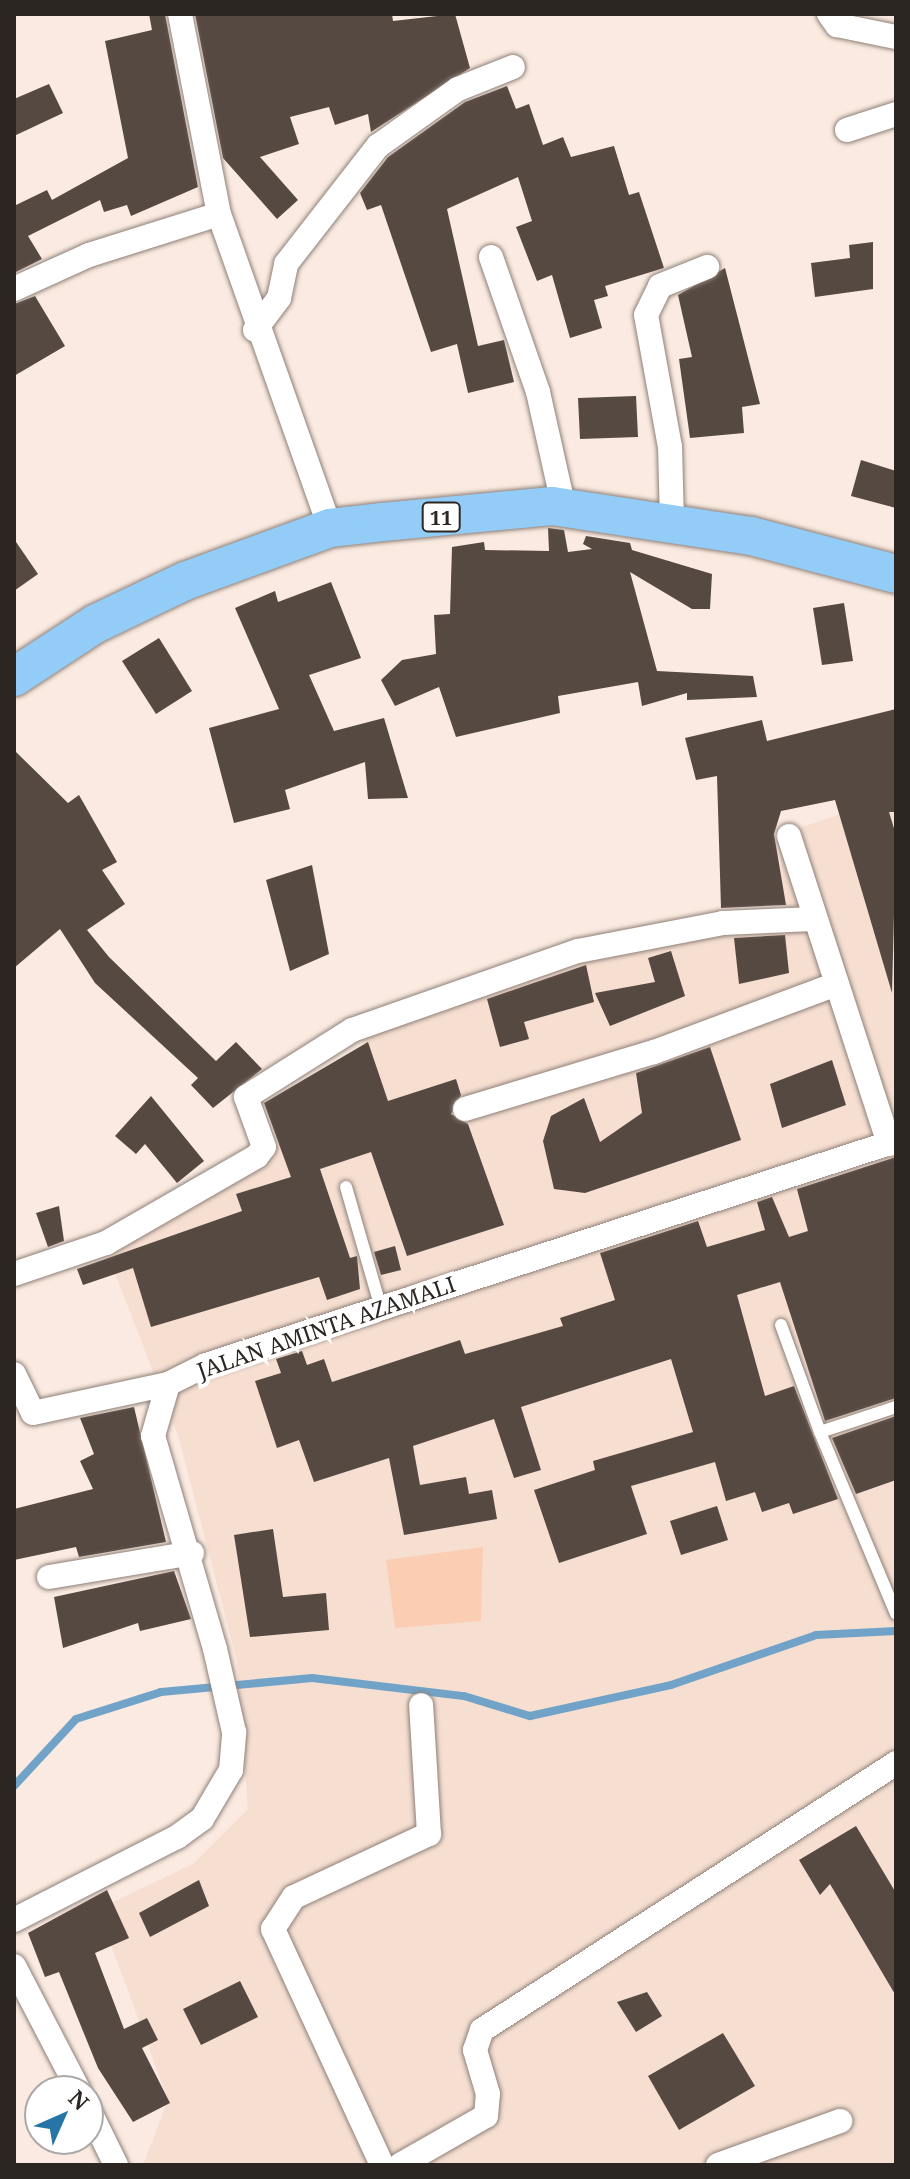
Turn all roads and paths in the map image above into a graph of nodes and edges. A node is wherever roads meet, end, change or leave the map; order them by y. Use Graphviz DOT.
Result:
graph roads {
  1 [pos="180,14"];
  2 [pos="829,14"];
  3 [pos="896,37"];
  4 [pos="513,67"];
  5 [pos="896,114"];
  6 [pos="847,130"];
  7 [pos="219,214"];
  8 [pos="491,257"];
  9 [pos="707,267"];
  10 [pos="14,289"];
  11 [pos="255,330"];
  12 [pos="564,508"];
  13 [pos="672,522"];
  14 [pos="330,528"];
  15 [pos="896,574"];
  16 [pos="14,677"];
  17 [pos="789,836"];
  18 [pos="813,919"];
  19 [pos="837,984"];
  20 [pos="465,1109"];
  21 [pos="893,1142"];
  22 [pos="346,1187"];
  23 [pos="14,1274"];
  24 [pos="381,1308"];
  25 [pos="781,1325"];
  26 [pos="14,1374"];
  27 [pos="168,1384"];
  28 [pos="896,1407"];
  29 [pos="820,1432"];
  30 [pos="192,1553"];
  31 [pos="49,1577"];
  32 [pos="896,1614"];
  33 [pos="421,1705"];
  34 [pos="896,1763"];
  35 [pos="14,1920"];
  36 [pos="14,1966"];
  37 [pos="71,2075"];
  38 [pos="840,2121"];
  39 [pos="104,2141"];
  40 [pos="116,2165"];
  41 [pos="382,2165"];
  42 [pos="400,2165"];
  43 [pos="718,2165"];
  1 -- 7 [label="street"];
  2 -- 3 [label="street"];
  4 -- 11 [label="street"];
  5 -- 6 [label="street"];
  7 -- 10 [label="street"];
  7 -- 11 [label="street"];
  8 -- 12 [label="street"];
  9 -- 13 [label="street"];
  11 -- 14 [label="street"];
  12 -- 13 [label="highway, 11"];
  12 -- 14 [label="highway, 11"];
  13 -- 15 [label="highway, 11"];
  14 -- 16 [label="highway, 11"];
  17 -- 18 [label="street"];
  18 -- 19 [label="street"];
  18 -- 23 [label="street"];
  19 -- 20 [label="street"];
  19 -- 21 [label="street"];
  21 -- 24 [label="street, JALAN AMINTA AZAMALI"];
  22 -- 24 [label="lane"];
  24 -- 27 [label="street, JALAN AMINTA AZAMALI"];
  25 -- 29 [label="lane"];
  26 -- 27 [label="street"];
  27 -- 30 [label="street, JALAN AMINTA AZAMALI"];
  28 -- 29 [label="lane"];
  29 -- 32 [label="lane"];
  30 -- 31 [label="street"];
  30 -- 35 [label="street, JALAN AMINTA AZAMALI"];
  33 -- 41 [label="street"];
  34 -- 42 [label="street"];
  36 -- 37 [label="street"];
  38 -- 43 [label="street"];
  39 -- 40 [label="street"];
}
